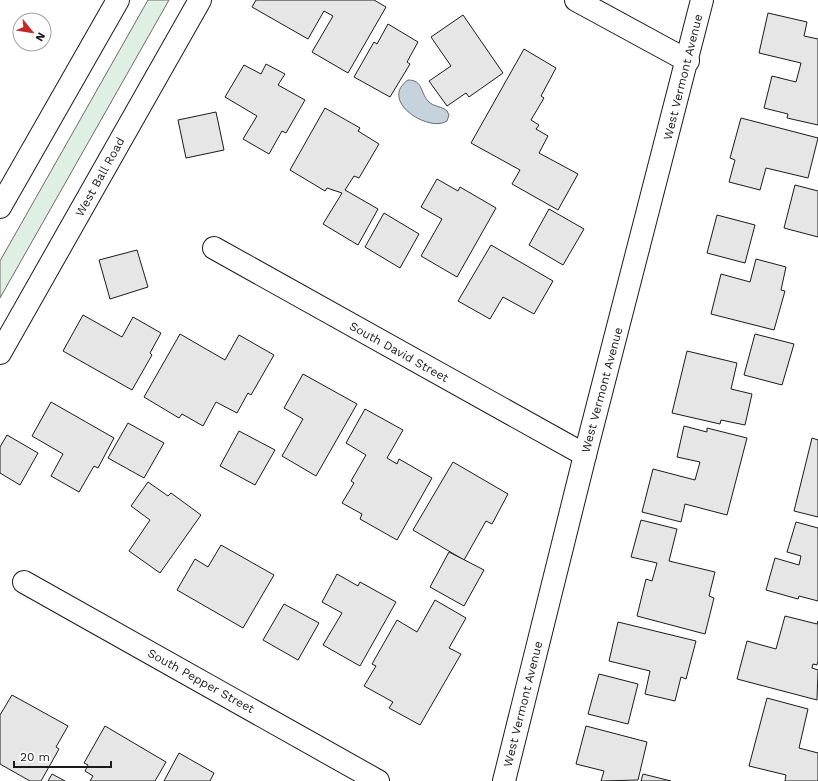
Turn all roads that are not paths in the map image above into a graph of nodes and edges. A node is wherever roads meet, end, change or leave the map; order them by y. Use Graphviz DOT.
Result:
graph roads {
  1 [pos="118,0"];
  2 [pos="200,0"];
  3 [pos="576,0"];
  4 [pos="702,0"];
  5 [pos="688,61"];
  6 [pos="0,207"];
  7 [pos="214,248"];
  8 [pos="0,353"];
  9 [pos="584,455"];
  10 [pos="24,582"];
  11 [pos="378,781"];
  12 [pos="504,781"];
  1 -- 6 [label="street"];
  2 -- 8 [label="street, West Ball Road"];
  3 -- 5 [label="street"];
  4 -- 5 [label="street, West Vermont Avenue"];
  5 -- 9 [label="street, West Vermont Avenue"];
  7 -- 9 [label="street, South David Street"];
  9 -- 12 [label="street, West Vermont Avenue"];
  10 -- 11 [label="street, South Pepper Street"];
}
